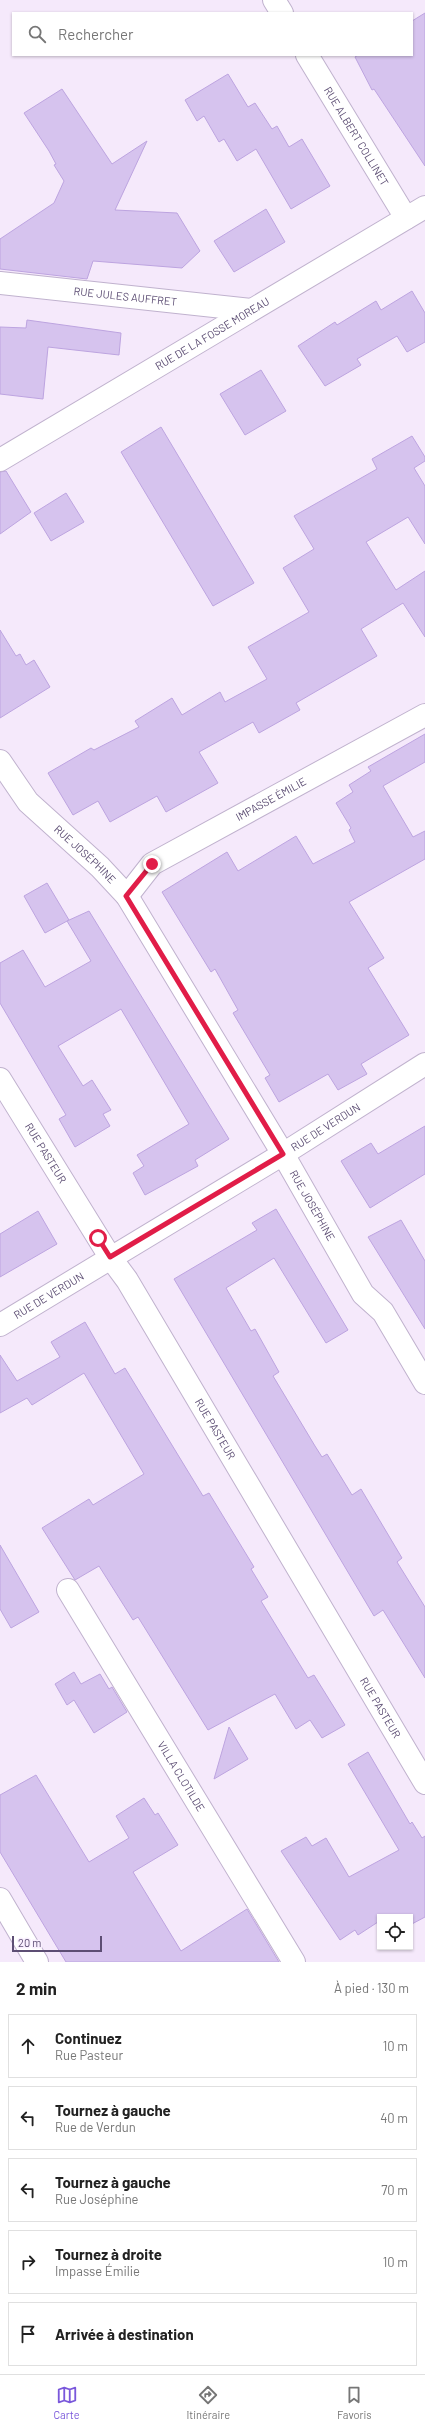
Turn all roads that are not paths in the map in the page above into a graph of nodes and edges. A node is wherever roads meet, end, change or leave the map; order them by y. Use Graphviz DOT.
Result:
graph roads {
  1 [pos="274,0"];
  2 [pos="281,12"];
  3 [pos="308,56"];
  4 [pos="425,207"];
  5 [pos="406,218"];
  6 [pos="0,283"];
  7 [pos="251,310"];
  8 [pos="0,460"];
  9 [pos="425,715"];
  10 [pos="0,761"];
  11 [pos="126,896"];
  12 [pos="425,1064"];
  13 [pos="0,1079"];
  14 [pos="283,1154"];
  15 [pos="110,1257"];
  16 [pos="0,1325"];
  17 [pos="425,1383"];
  18 [pos="68,1590"];
  19 [pos="425,1784"];
  20 [pos="0,1899"];
  21 [pos="37,1962"];
  22 [pos="294,1962"];
  1 -- 2 [label="street"];
  3 -- 5 [label="street, RUE ALBERT COLLINET"];
  4 -- 5 [label="street, RUE DE LA FOSSE MOREAU"];
  5 -- 7 [label="street, RUE DE LA FOSSE MOREAU"];
  6 -- 7 [label="street, RUE JULES AUFFRET"];
  7 -- 8 [label="street, RUE DE LA FOSSE MOREAU"];
  9 -- 11 [label="street, IMPASSE ÉMILIE"];
  10 -- 11 [label="street, RUE JOSÉPHINE"];
  11 -- 14 [label="street, RUE JOSÉPHINE"];
  12 -- 14 [label="street, RUE DE VERDUN"];
  13 -- 15 [label="street, RUE PASTEUR"];
  14 -- 15 [label="street, RUE DE VERDUN"];
  14 -- 17 [label="street, RUE JOSÉPHINE"];
  15 -- 16 [label="street, RUE DE VERDUN"];
  15 -- 19 [label="street, RUE PASTEUR"];
  18 -- 22 [label="street, VILLA CLOTILDE"];
  20 -- 21 [label="street"];
}
